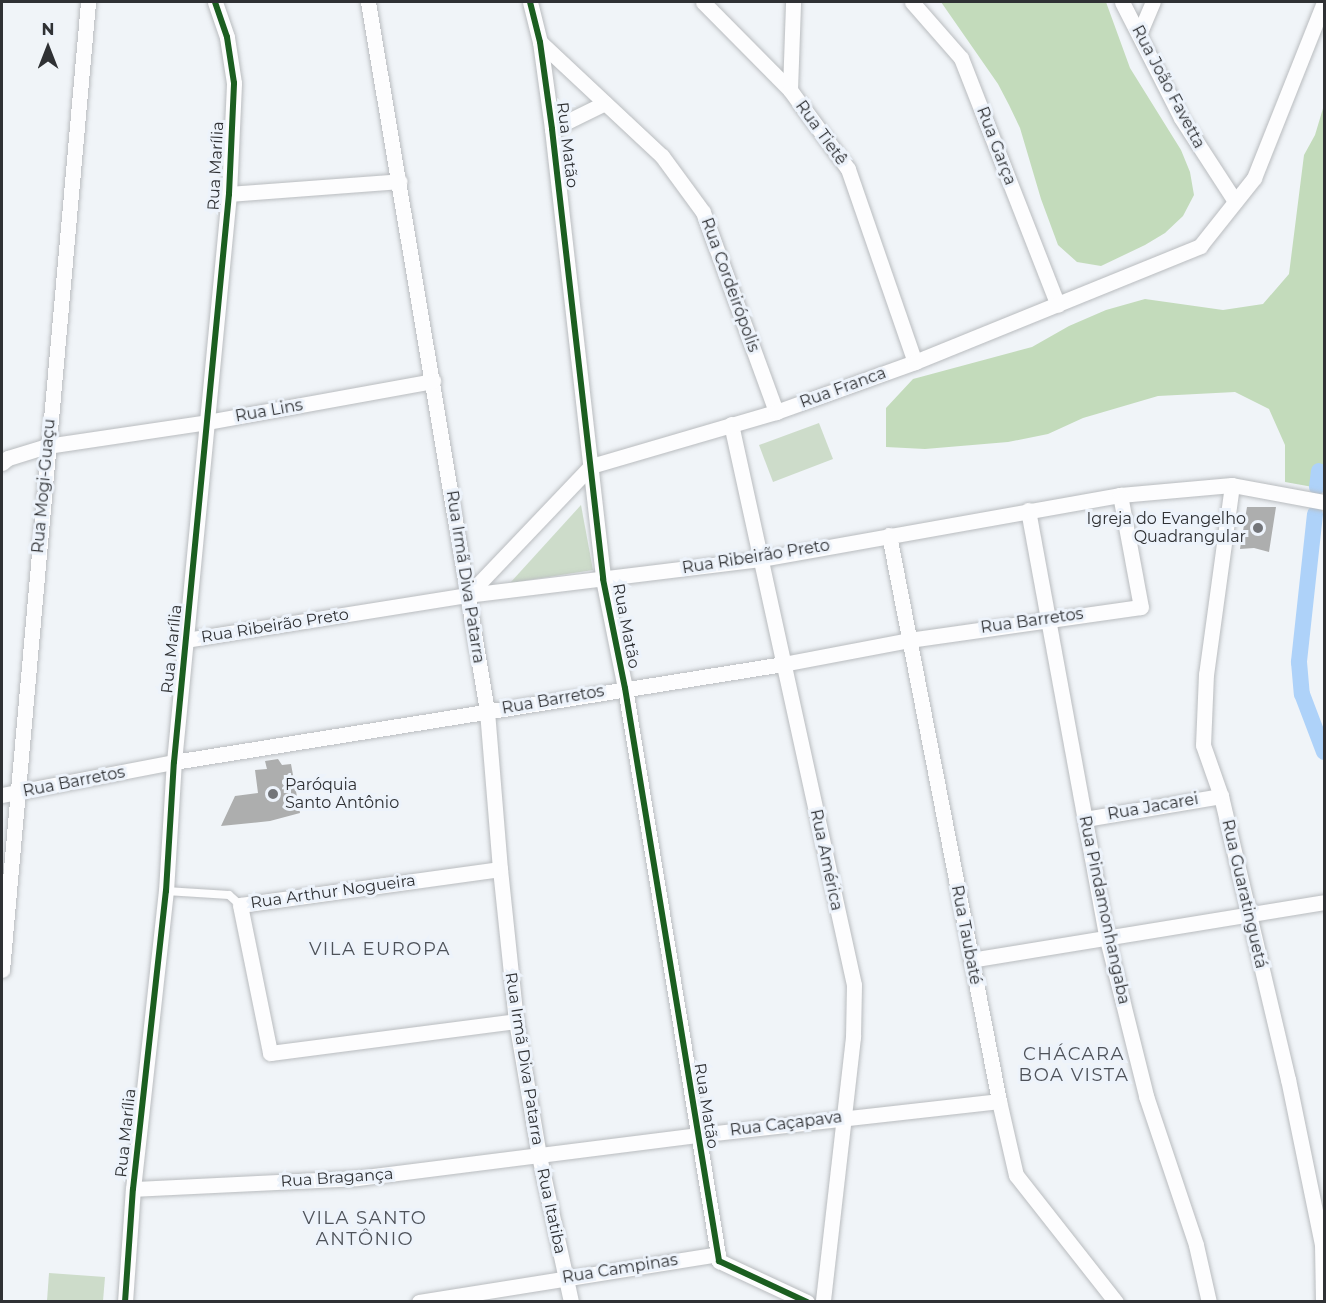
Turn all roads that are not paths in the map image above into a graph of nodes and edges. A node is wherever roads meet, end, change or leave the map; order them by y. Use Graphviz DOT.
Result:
graph roads {
  1 [pos="88,2"];
  2 [pos="215,2"];
  3 [pos="368,2"];
  4 [pos="530,2"];
  5 [pos="703,2"];
  6 [pos="793,2"];
  7 [pos="912,2"];
  8 [pos="1122,2"];
  9 [pos="1153,2"];
  10 [pos="1324,2"];
  11 [pos="1140,32"];
  12 [pos="540,42"];
  13 [pos="790,90"];
  14 [pos="605,103"];
  15 [pos="552,129"];
  16 [pos="400,181"];
  17 [pos="229,194"];
  18 [pos="1235,201"];
  19 [pos="1058,305"];
  20 [pos="915,362"];
  21 [pos="433,381"];
  22 [pos="776,412"];
  23 [pos="207,422"];
  24 [pos="731,424"];
  25 [pos="47,447"];
  26 [pos="2,463"];
  27 [pos="591,466"];
  28 [pos="1232,485"];
  29 [pos="1120,495"];
  30 [pos="1324,502"];
  31 [pos="1028,510"];
  32 [pos="889,535"];
  33 [pos="761,559"];
  34 [pos="603,579"];
  35 [pos="468,595"];
  36 [pos="1048,618"];
  37 [pos="186,640"];
  38 [pos="909,640"];
  39 [pos="783,664"];
  40 [pos="625,688"];
  41 [pos="487,711"];
  42 [pos="174,762"];
  43 [pos="9,794"];
  44 [pos="1221,796"];
  45 [pos="1085,819"];
  46 [pos="500,869"];
  47 [pos="166,891"];
  48 [pos="1324,902"];
  49 [pos="240,905"];
  50 [pos="1249,914"];
  51 [pos="1107,939"];
  52 [pos="971,960"];
  53 [pos="2,970"];
  54 [pos="516,1021"];
  55 [pos="999,1101"];
  56 [pos="842,1117"];
  57 [pos="697,1135"];
  58 [pos="539,1156"];
  59 [pos="134,1189"];
  60 [pos="718,1254"];
  61 [pos="564,1277"];
  62 [pos="125,1302"];
  63 [pos="419,1302"];
  64 [pos="571,1302"];
  65 [pos="807,1302"];
  66 [pos="823,1302"];
  67 [pos="1116,1302"];
  68 [pos="1209,1302"];
  69 [pos="1323,1302"];
  1 -- 25 [label="street, Rua Mogi-Guaçu"];
  2 -- 17 [label="street, Rua Marília"];
  3 -- 16 [label="street, Rua Irmã Diva Patarra"];
  4 -- 12 [label="street, Rua Matão"];
  5 -- 13 [label="street, Rua Tietê"];
  6 -- 13 [label="street"];
  7 -- 19 [label="street, Rua Garça"];
  8 -- 11 [label="street, Rua João Favetta"];
  9 -- 11 [label="street"];
  10 -- 18 [label="street, Rua Franca"];
  11 -- 18 [label="street, Rua João Favetta"];
  12 -- 14 [label="street, Rua Cordeirópolis"];
  12 -- 15 [label="street, Rua Matão"];
  13 -- 20 [label="street, Rua Tietê"];
  14 -- 15 [label="street"];
  14 -- 22 [label="street, Rua Cordeirópolis"];
  15 -- 27 [label="street, Rua Matão"];
  16 -- 17 [label="street"];
  16 -- 21 [label="street, Rua Irmã Diva Patarra"];
  17 -- 23 [label="street, Rua Marília"];
  18 -- 19 [label="street, Rua Franca"];
  19 -- 20 [label="street, Rua Franca"];
  20 -- 22 [label="street, Rua Franca"];
  21 -- 23 [label="street, Rua Lins"];
  21 -- 35 [label="street, Rua Irmã Diva Patarra"];
  22 -- 24 [label="street, Rua Franca"];
  23 -- 25 [label="street, Rua Lins"];
  23 -- 37 [label="street, Rua Marília"];
  24 -- 27 [label="street, Rua Franca"];
  24 -- 33 [label="street, Rua América"];
  25 -- 26 [label="street, Rua Lins"];
  25 -- 43 [label="street, Rua Mogi-Guaçu"];
  27 -- 34 [label="street, Rua Matão"];
  27 -- 35 [label="street, Rua Franca"];
  28 -- 29 [label="street, Rua Ribeirão Preto"];
  28 -- 30 [label="street, Rua Ribeirão Preto"];
  28 -- 44 [label="street, Rua Guaratinguetá"];
  29 -- 31 [label="street, Rua Ribeirão Preto"];
  29 -- 36 [label="street, Rua Barretos"];
  31 -- 32 [label="street, Rua Ribeirão Preto"];
  31 -- 36 [label="street, Rua Pindamonhangaba"];
  32 -- 33 [label="street, Rua Ribeirão Preto"];
  32 -- 38 [label="street, Rua Taubaté"];
  33 -- 34 [label="street, Rua Ribeirão Preto"];
  33 -- 39 [label="street, Rua América"];
  34 -- 35 [label="street, Rua Ribeirão Preto"];
  34 -- 40 [label="street, Rua Matão"];
  35 -- 37 [label="street, Rua Ribeirão Preto"];
  35 -- 41 [label="street, Rua Irmã Diva Patarra"];
  36 -- 38 [label="street, Rua Barretos"];
  36 -- 45 [label="street, Rua Pindamonhangaba"];
  37 -- 42 [label="street, Rua Marília"];
  38 -- 39 [label="street, Rua Barretos"];
  38 -- 52 [label="street, Rua Taubaté"];
  39 -- 40 [label="street, Rua Barretos"];
  39 -- 56 [label="street, Rua América"];
  40 -- 41 [label="street, Rua Barretos"];
  40 -- 57 [label="street, Rua Matão"];
  41 -- 42 [label="street, Rua Barretos"];
  41 -- 46 [label="street, Rua Irmã Diva Patarra"];
  42 -- 43 [label="street, Rua Barretos"];
  42 -- 47 [label="street, Rua Marília"];
  43 -- 53 [label="street, Rua Mogi-Guaçu"];
  44 -- 45 [label="street, Rua Jacarei"];
  44 -- 50 [label="street, Rua Guaratinguetá"];
  45 -- 51 [label="street, Rua Pindamonhangaba"];
  46 -- 49 [label="street, Rua Arthur Nogueira"];
  46 -- 54 [label="street, Rua Irmã Diva Patarra"];
  47 -- 49 [label="lane"];
  47 -- 59 [label="street, Rua Marília"];
  48 -- 50 [label="street"];
  49 -- 54 [label="street, Rua Arthur Nogueira"];
  50 -- 51 [label="street"];
  50 -- 69 [label="street, Rua Guaratinguetá"];
  51 -- 52 [label="street"];
  51 -- 68 [label="street, Rua Pindamonhangaba"];
  52 -- 55 [label="street, Rua Taubaté"];
  54 -- 58 [label="street, Rua Irmã Diva Patarra"];
  55 -- 56 [label="street, Rua Caçapava"];
  55 -- 67 [label="street, Rua Taubaté"];
  56 -- 57 [label="street, Rua Caçapava"];
  56 -- 66 [label="street, Rua América"];
  57 -- 58 [label="street, Rua Caçapava"];
  57 -- 60 [label="street, Rua Matão"];
  58 -- 59 [label="street, Rua Bragança"];
  58 -- 61 [label="street, Rua Itatiba"];
  59 -- 62 [label="street, Rua Marília"];
  60 -- 61 [label="street, Rua Campinas"];
  60 -- 65 [label="street"];
  61 -- 63 [label="street, Rua Campinas"];
  61 -- 64 [label="street, Rua Itatiba"];
}
